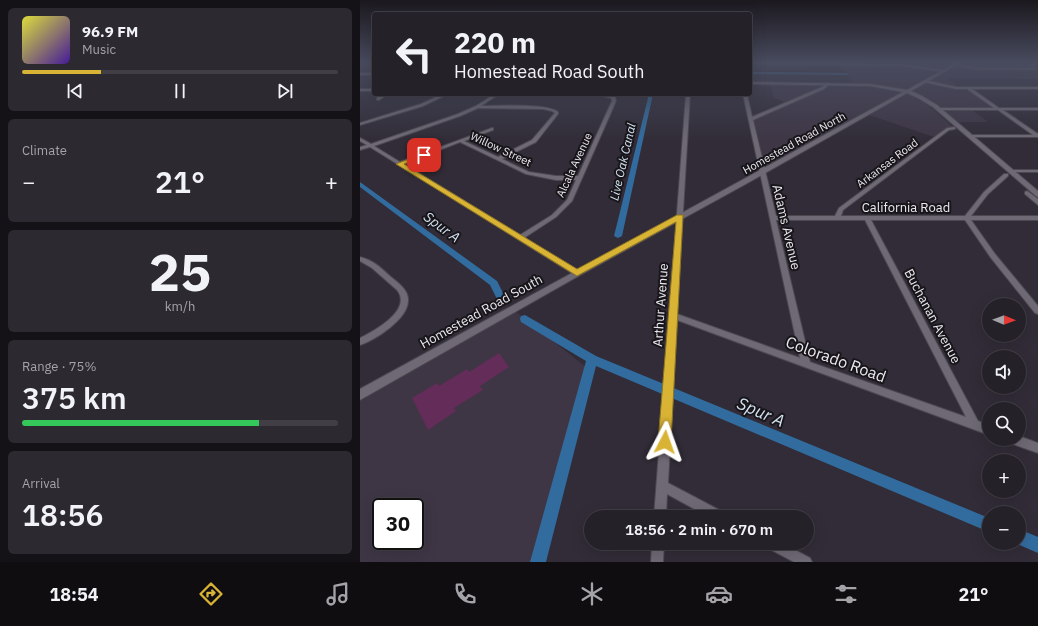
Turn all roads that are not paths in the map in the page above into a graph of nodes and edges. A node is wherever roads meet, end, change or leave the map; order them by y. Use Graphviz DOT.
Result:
graph roads {
  1 [pos="820,88"];
  2 [pos="889,88"];
  3 [pos="912,88"];
  4 [pos="968,88"];
  5 [pos="360,90"];
  6 [pos="372,90"];
  7 [pos="905,92"];
  8 [pos="383,96"];
  9 [pos="442,96"];
  10 [pos="494,96"];
  11 [pos="608,96"];
  12 [pos="688,96"];
  13 [pos="745,96"];
  14 [pos="378,99"];
  15 [pos="477,107"];
  16 [pos="940,109"];
  17 [pos="999,109"];
  18 [pos="1038,109"];
  19 [pos="751,119"];
  20 [pos="360,124"];
  21 [pos="954,128"];
  22 [pos="492,129"];
  23 [pos="971,136"];
  24 [pos="1038,136"];
  25 [pos="360,139"];
  26 [pos="461,141"];
  27 [pos="370,145"];
  28 [pos="360,149"];
  29 [pos="498,159"];
  30 [pos="399,164"];
  31 [pos="763,171"];
  32 [pos="1038,171"];
  33 [pos="1008,173"];
  34 [pos="580,178"];
  35 [pos="1038,195"];
  36 [pos="1038,203"];
  37 [pos="680,217"];
  38 [pos="773,218"];
  39 [pos="837,218"];
  40 [pos="867,218"];
  41 [pos="967,218"];
  42 [pos="1038,218"];
  43 [pos="519,238"];
  44 [pos="360,259"];
  45 [pos="577,273"];
  46 [pos="1038,311"];
  47 [pos="673,316"];
  48 [pos="360,342"];
  49 [pos="806,364"];
  50 [pos="360,395"];
  51 [pos="975,425"];
  52 [pos="982,428"];
  53 [pos="1026,444"];
  54 [pos="1038,448"];
  55 [pos="662,486"];
  56 [pos="660,510"];
  57 [pos="708,510"];
  58 [pos="658,550"];
  59 [pos="783,550"];
  60 [pos="657,562"];
  61 [pos="806,562"];
  1 -- 19 [label="street"];
  2 -- 7 [label="main road"];
  3 -- 7 [label="main road, Homestead Road North"];
  4 -- 17 [label="street"];
  5 -- 6 [label="street"];
  7 -- 16 [label="main road"];
  7 -- 21 [label="main road"];
  7 -- 31 [label="main road, Homestead Road North"];
  8 -- 14 [label="street"];
  9 -- 20 [label="street"];
  10 -- 15 [label="street"];
  11 -- 34 [label="street, Alcala Avenue"];
  12 -- 37 [label="street, Arthur Avenue"];
  13 -- 19 [label="street, Adams Avenue"];
  15 -- 27 [label="street"];
  15 -- 29 [label="street"];
  16 -- 17 [label="street"];
  16 -- 23 [label="main road"];
  17 -- 18 [label="street"];
  17 -- 24 [label="street"];
  19 -- 31 [label="street, Adams Avenue"];
  21 -- 33 [label="main road"];
  21 -- 39 [label="street, Arkansas Road"];
  22 -- 26 [label="street"];
  23 -- 24 [label="street"];
  23 -- 33 [label="main road"];
  25 -- 27 [label="street"];
  26 -- 29 [label="street, Willow Street"];
  26 -- 30 [label="street"];
  27 -- 28 [label="street"];
  27 -- 30 [label="street"];
  29 -- 34 [label="street, Willow Street"];
  30 -- 43 [label="street"];
  31 -- 37 [label="main road, Homestead Road North"];
  31 -- 38 [label="street, Adams Avenue"];
  32 -- 33 [label="street"];
  33 -- 35 [label="main road"];
  33 -- 36 [label="main road"];
  33 -- 41 [label="street"];
  34 -- 43 [label="street, Alcala Avenue"];
  37 -- 45 [label="main road, Homestead Road South"];
  37 -- 47 [label="street, Arthur Avenue"];
  38 -- 39 [label="street, California Road"];
  38 -- 49 [label="street, Adams Avenue"];
  39 -- 40 [label="street, California Road"];
  40 -- 41 [label="street, California Road"];
  40 -- 51 [label="street, Buchanan Avenue"];
  41 -- 42 [label="street, California Road"];
  41 -- 46 [label="street"];
  43 -- 45 [label="street"];
  44 -- 48 [label="street"];
  45 -- 50 [label="main road, Homestead Road South"];
  47 -- 49 [label="street, Colorado Road"];
  47 -- 55 [label="street, Arthur Avenue"];
  49 -- 51 [label="street, Colorado Road"];
  51 -- 52 [label="street, Colorado Road"];
  53 -- 54 [label="street"];
  55 -- 56 [label="street, Arthur Avenue"];
  55 -- 57 [label="street"];
  58 -- 60 [label="street"];
  59 -- 61 [label="street"];
}
